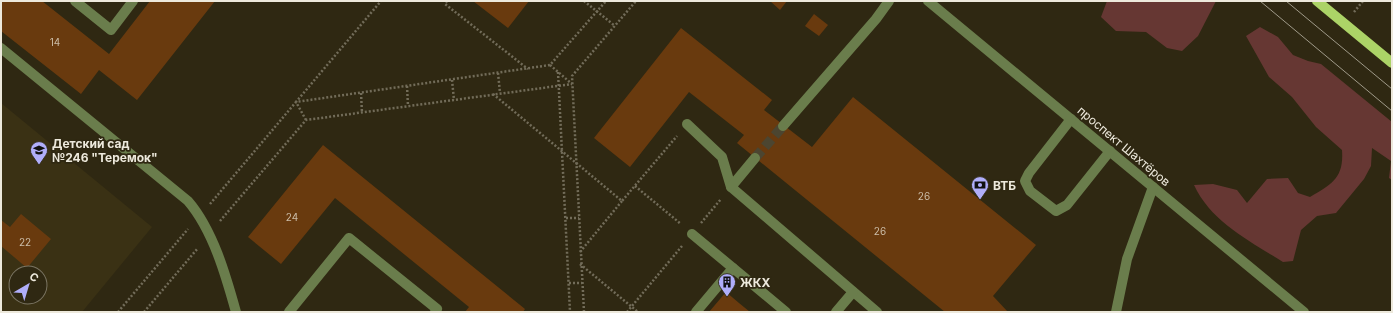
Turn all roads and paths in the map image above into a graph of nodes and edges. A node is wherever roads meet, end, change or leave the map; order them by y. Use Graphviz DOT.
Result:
graph roads {
  1 [pos="75,1"];
  2 [pos="133,1"];
  3 [pos="381,1"];
  4 [pos="447,1"];
  5 [pos="584,1"];
  6 [pos="606,1"];
  7 [pos="636,1"];
  8 [pos="889,1"];
  9 [pos="928,1"];
  10 [pos="1317,1"];
  11 [pos="597,11"];
  12 [pos="615,26"];
  13 [pos="1,48"];
  14 [pos="1392,63"];
  15 [pos="550,66"];
  16 [pos="528,69"];
  17 [pos="558,72"];
  18 [pos="498,73"];
  19 [pos="452,80"];
  20 [pos="572,84"];
  21 [pos="406,86"];
  22 [pos="559,86"];
  23 [pos="360,93"];
  24 [pos="500,93"];
  25 [pos="493,94"];
  26 [pos="454,100"];
  27 [pos="296,102"];
  28 [pos="408,106"];
  29 [pos="362,113"];
  30 [pos="1071,119"];
  31 [pos="306,120"];
  32 [pos="687,124"];
  33 [pos="784,126"];
  34 [pos="562,151"];
  35 [pos="1110,151"];
  36 [pos="755,158"];
  37 [pos="576,163"];
  38 [pos="635,186"];
  39 [pos="731,187"];
  40 [pos="1153,187"];
  41 [pos="622,201"];
  42 [pos="200,215"];
  43 [pos="566,218"];
  44 [pos="579,218"];
  45 [pos="209,234"];
  46 [pos="692,234"];
  47 [pos="580,252"];
  48 [pos="580,264"];
  49 [pos="733,268"];
  50 [pos="569,283"];
  51 [pos="582,283"];
  52 [pos="853,292"];
  53 [pos="632,306"];
  54 [pos="118,312"];
  55 [pos="144,312"];
  56 [pos="236,312"];
  57 [pos="289,312"];
  58 [pos="435,312"];
  59 [pos="570,312"];
  60 [pos="584,312"];
  61 [pos="627,312"];
  62 [pos="638,312"];
  63 [pos="696,312"];
  64 [pos="786,312"];
  65 [pos="836,312"];
  66 [pos="877,312"];
  67 [pos="1116,312"];
  68 [pos="1304,312"];
  1 -- 2 [label="street"];
  3 -- 27 [label="path"];
  4 -- 16 [label="path"];
  5 -- 11 [label="path"];
  6 -- 11 [label="path"];
  7 -- 12 [label="path"];
  8 -- 33 [label="street"];
  9 -- 30 [label="street, проспект Шахтёров"];
  10 -- 14 [label="main road"];
  11 -- 12 [label="path"];
  11 -- 15 [label="path"];
  12 -- 20 [label="path"];
  13 -- 42 [label="street"];
  15 -- 16 [label="path"];
  15 -- 17 [label="path"];
  16 -- 18 [label="path"];
  17 -- 20 [label="path"];
  17 -- 22 [label="path"];
  18 -- 19 [label="path"];
  18 -- 24 [label="path"];
  19 -- 21 [label="path"];
  19 -- 26 [label="path"];
  20 -- 22 [label="path"];
  20 -- 37 [label="path"];
  21 -- 23 [label="path"];
  21 -- 28 [label="path"];
  22 -- 24 [label="path"];
  22 -- 34 [label="path"];
  23 -- 27 [label="path"];
  23 -- 29 [label="path"];
  24 -- 25 [label="path"];
  25 -- 26 [label="path"];
  25 -- 34 [label="path"];
  26 -- 28 [label="path"];
  27 -- 31 [label="path"];
  27 -- 42 [label="path"];
  28 -- 29 [label="path"];
  29 -- 31 [label="path"];
  30 -- 35 [label="street, проспект Шахтёров"];
  30 -- 35 [label="street"];
  31 -- 45 [label="path"];
  32 -- 38 [label="path"];
  32 -- 39 [label="street"];
  34 -- 37 [label="path"];
  34 -- 43 [label="path"];
  35 -- 40 [label="street, проспект Шахтёров"];
  36 -- 39 [label="street"];
  37 -- 41 [label="path"];
  37 -- 44 [label="path"];
  38 -- 41 [label="path"];
  38 -- 46 [label="path"];
  39 -- 46 [label="path"];
  39 -- 52 [label="street"];
  40 -- 67 [label="street"];
  40 -- 68 [label="street, проспект Шахтёров"];
  41 -- 47 [label="path"];
  42 -- 45 [label="street"];
  42 -- 54 [label="path"];
  43 -- 44 [label="path"];
  43 -- 50 [label="path"];
  44 -- 47 [label="path"];
  45 -- 55 [label="path"];
  45 -- 56 [label="street"];
  46 -- 49 [label="street"];
  46 -- 53 [label="path"];
  47 -- 48 [label="path"];
  48 -- 51 [label="path"];
  48 -- 53 [label="path"];
  49 -- 63 [label="street"];
  49 -- 64 [label="street"];
  50 -- 51 [label="path"];
  50 -- 59 [label="path"];
  51 -- 60 [label="path"];
  52 -- 65 [label="street"];
  52 -- 66 [label="street"];
  53 -- 61 [label="path"];
  53 -- 62 [label="path"];
  57 -- 58 [label="street"];
}
